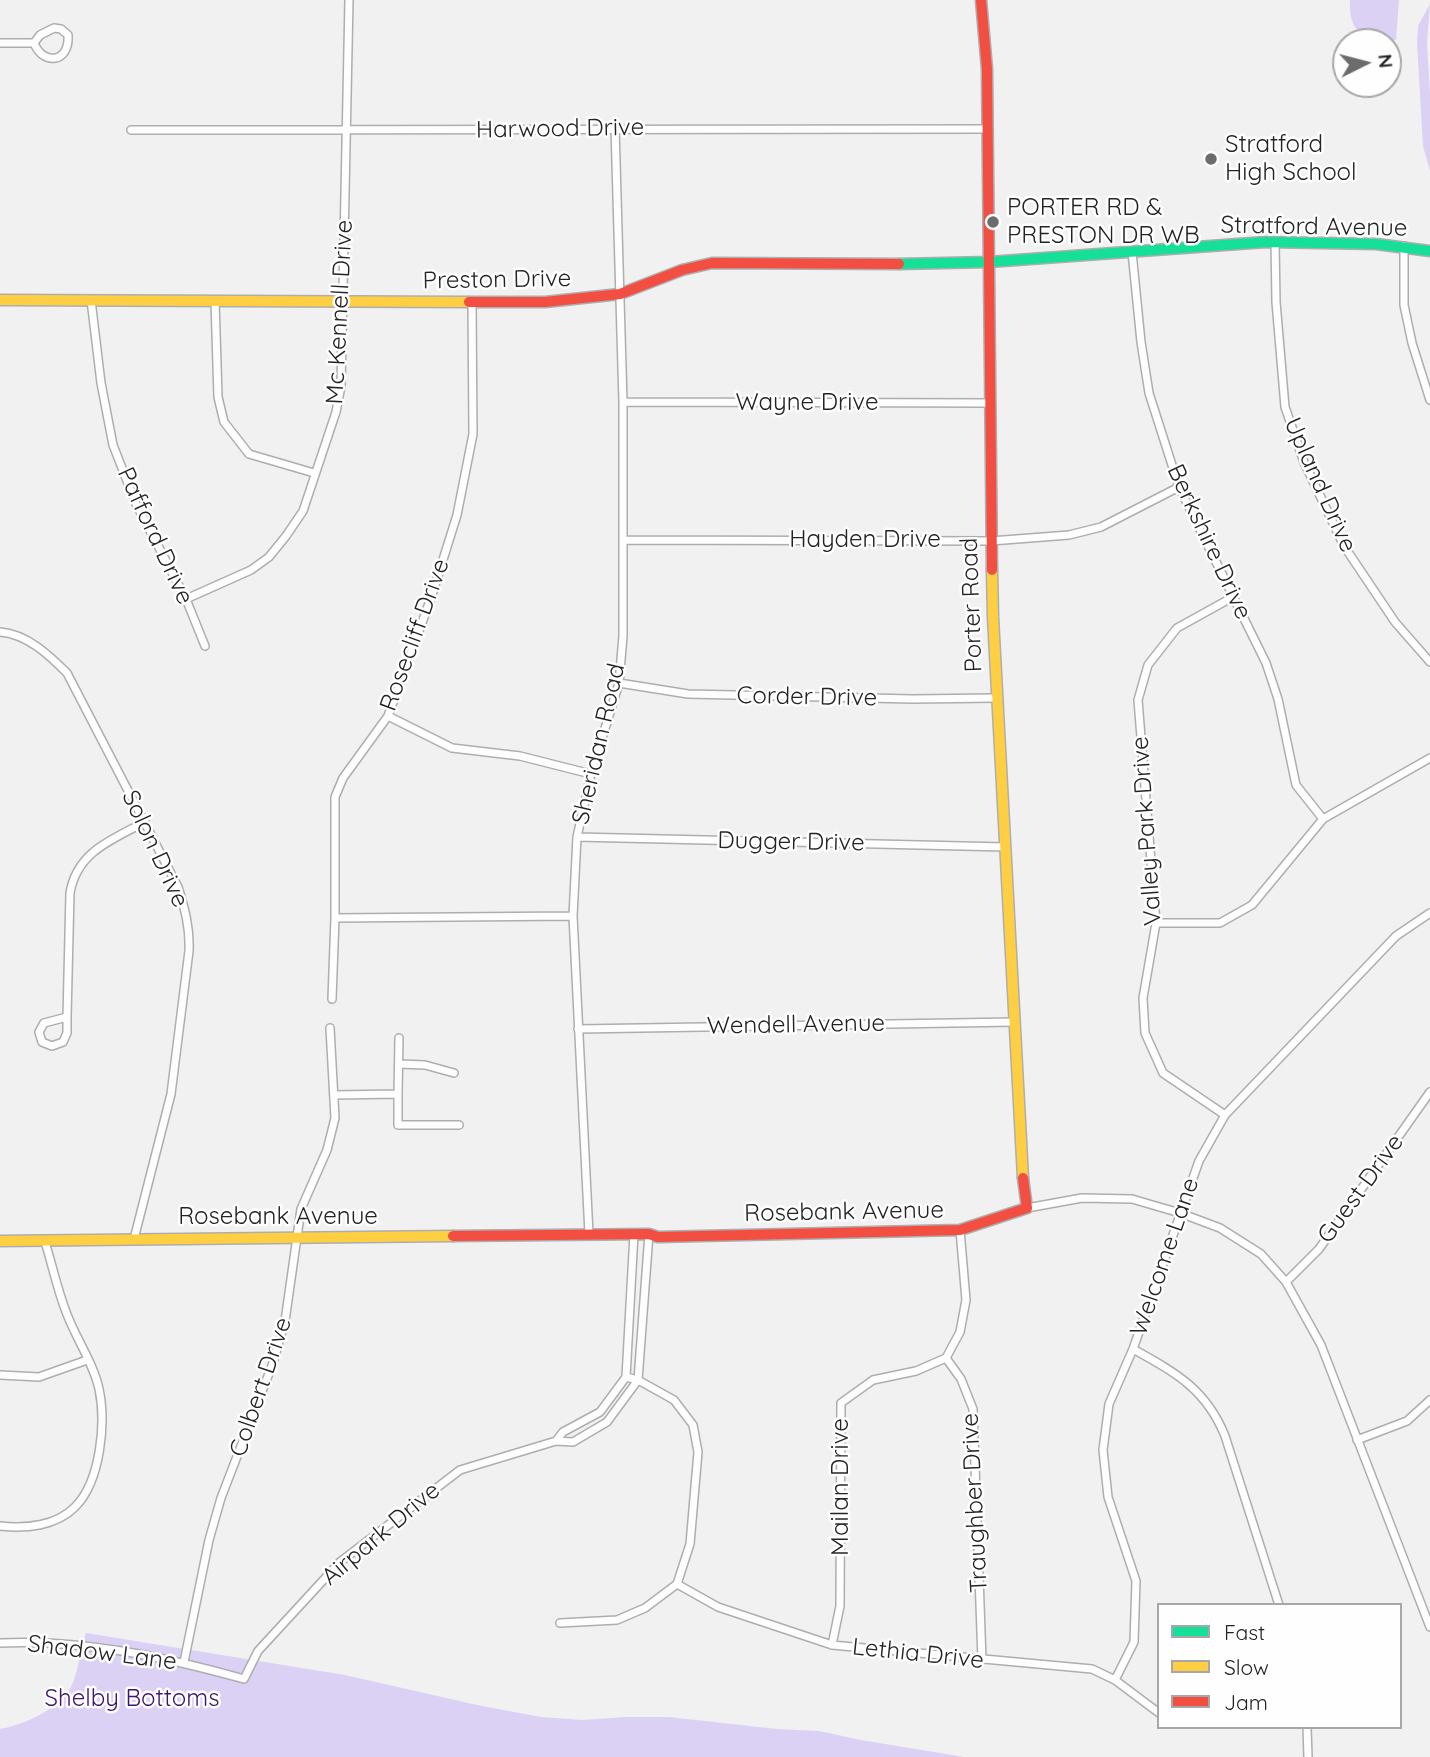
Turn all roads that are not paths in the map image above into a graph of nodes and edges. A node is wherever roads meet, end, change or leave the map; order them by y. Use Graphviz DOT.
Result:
graph roads {
  1 [pos="349,0"];
  2 [pos="981,0"];
  3 [pos="0,43"];
  4 [pos="34,43"];
  5 [pos="615,128"];
  6 [pos="131,130"];
  7 [pos="988,130"];
  8 [pos="348,131"];
  9 [pos="1275,242"];
  10 [pos="1404,246"];
  11 [pos="1430,251"];
  12 [pos="1132,252"];
  13 [pos="988,262"];
  14 [pos="620,294"];
  15 [pos="0,300"];
  16 [pos="91,300"];
  17 [pos="215,300"];
  18 [pos="342,301"];
  19 [pos="472,302"];
  20 [pos="1430,400"];
  21 [pos="623,402"];
  22 [pos="990,403"];
  23 [pos="314,473"];
  24 [pos="1179,487"];
  25 [pos="624,540"];
  26 [pos="991,541"];
  27 [pos="1233,597"];
  28 [pos="186,599"];
  29 [pos="0,632"];
  30 [pos="205,646"];
  31 [pos="1430,662"];
  32 [pos="619,683"];
  33 [pos="996,698"];
  34 [pos="387,716"];
  35 [pos="1430,758"];
  36 [pos="591,774"];
  37 [pos="1323,819"];
  38 [pos="145,822"];
  39 [pos="577,837"];
  40 [pos="1005,847"];
  41 [pos="1430,913"];
  42 [pos="573,916"];
  43 [pos="335,918"];
  44 [pos="1156,923"];
  45 [pos="332,999"];
  46 [pos="67,1017"];
  47 [pos="1015,1022"];
  48 [pos="330,1028"];
  49 [pos="578,1029"];
  50 [pos="399,1038"];
  51 [pos="399,1064"];
  52 [pos="454,1073"];
  53 [pos="1430,1092"];
  54 [pos="398,1094"];
  55 [pos="334,1095"];
  56 [pos="1224,1115"];
  57 [pos="459,1125"];
  58 [pos="1027,1208"];
  59 [pos="1180,1213"];
  60 [pos="960,1230"];
  61 [pos="589,1234"];
  62 [pos="634,1234"];
  63 [pos="649,1234"];
  64 [pos="134,1239"];
  65 [pos="298,1239"];
  66 [pos="0,1241"];
  67 [pos="45,1242"];
  68 [pos="1286,1282"];
  69 [pos="1133,1349"];
  70 [pos="946,1358"];
  71 [pos="87,1360"];
  72 [pos="0,1375"];
  73 [pos="626,1377"];
  74 [pos="638,1380"];
  75 [pos="1430,1400"];
  76 [pos="1357,1440"];
  77 [pos="556,1441"];
  78 [pos="0,1526"];
  79 [pos="677,1584"];
  80 [pos="1278,1603"];
  81 [pos="560,1623"];
  82 [pos="1430,1627"];
  83 [pos="0,1643"];
  84 [pos="832,1645"];
  85 [pos="982,1660"];
  86 [pos="184,1662"];
  87 [pos="244,1679"];
  88 [pos="1115,1680"];
  89 [pos="1157,1712"];
  90 [pos="1307,1729"];
  91 [pos="1308,1757"];
  1 -- 8 [label="street, Mc Kennell Drive"];
  2 -- 7 [label="street, Porter Road"];
  3 -- 4 [label="street"];
  4 -- 4 [label="street"];
  5 -- 7 [label="street, Harwood Drive"];
  5 -- 8 [label="street, Harwood Drive"];
  5 -- 14 [label="street, Sheridan Road"];
  6 -- 8 [label="street, Harwood Drive"];
  7 -- 13 [label="street, Porter Road"];
  8 -- 18 [label="street, Mc Kennell Drive"];
  9 -- 10 [label="street, Stratford Avenue"];
  9 -- 12 [label="street, Stratford Avenue"];
  9 -- 31 [label="street, Upland Drive"];
  10 -- 11 [label="street, Stratford Avenue"];
  10 -- 20 [label="street"];
  12 -- 13 [label="street, Stratford Avenue"];
  12 -- 24 [label="street, Berkshire Drive"];
  13 -- 14 [label="street, Preston Drive"];
  13 -- 22 [label="street, Porter Road"];
  14 -- 19 [label="street, Preston Drive"];
  14 -- 21 [label="street, Sheridan Road"];
  15 -- 16 [label="street, Preston Drive"];
  16 -- 17 [label="street, Preston Drive"];
  16 -- 28 [label="street, Pafford Drive"];
  17 -- 18 [label="street, Preston Drive"];
  17 -- 23 [label="street"];
  18 -- 19 [label="street, Preston Drive"];
  18 -- 23 [label="street, Mc Kennell Drive"];
  19 -- 34 [label="street, Rosecliff Drive"];
  21 -- 22 [label="street, Wayne Drive"];
  21 -- 25 [label="street, Sheridan Road"];
  22 -- 26 [label="street, Porter Road"];
  23 -- 28 [label="street, Mc Kennell Drive"];
  24 -- 26 [label="street, Hayden Drive"];
  24 -- 27 [label="street, Berkshire Drive"];
  25 -- 26 [label="street, Hayden Drive"];
  25 -- 32 [label="street, Sheridan Road"];
  26 -- 33 [label="street, Porter Road"];
  27 -- 37 [label="street, Berkshire Drive"];
  27 -- 44 [label="street, Valley Park Drive"];
  28 -- 30 [label="street, Pafford Drive"];
  29 -- 38 [label="street, Solon Drive"];
  32 -- 33 [label="street, Corder Drive"];
  32 -- 36 [label="street, Sheridan Road"];
  33 -- 40 [label="street, Porter Road"];
  34 -- 36 [label="street"];
  34 -- 43 [label="street, Rosecliff Drive"];
  35 -- 37 [label="street"];
  36 -- 39 [label="street, Sheridan Road"];
  37 -- 44 [label="street"];
  38 -- 46 [label="street"];
  38 -- 64 [label="street, Solon Drive"];
  39 -- 40 [label="street, Dugger Drive"];
  39 -- 42 [label="street, Sheridan Road"];
  40 -- 47 [label="street, Porter Road"];
  41 -- 56 [label="street, Welcome Lane"];
  42 -- 43 [label="street"];
  42 -- 49 [label="street, Sheridan Road"];
  43 -- 45 [label="street, Rosecliff Drive"];
  44 -- 56 [label="street, Valley Park Drive"];
  46 -- 46 [label="street"];
  47 -- 49 [label="street, Wendell Avenue"];
  47 -- 58 [label="street, Porter Road"];
  48 -- 55 [label="street, Colbert Drive"];
  49 -- 61 [label="street, Sheridan Road"];
  50 -- 51 [label="street"];
  51 -- 52 [label="street"];
  51 -- 54 [label="street"];
  53 -- 68 [label="street, Guest Drive"];
  54 -- 55 [label="street"];
  54 -- 57 [label="street"];
  55 -- 65 [label="street, Colbert Drive"];
  56 -- 59 [label="street, Welcome Lane"];
  58 -- 59 [label="street, Rosebank Avenue"];
  58 -- 60 [label="street, Rosebank Avenue"];
  59 -- 68 [label="street, Rosebank Avenue"];
  59 -- 69 [label="street, Welcome Lane"];
  60 -- 63 [label="street, Rosebank Avenue"];
  60 -- 70 [label="street"];
  61 -- 62 [label="street, Rosebank Avenue"];
  61 -- 65 [label="street, Rosebank Avenue"];
  62 -- 63 [label="street, Rosebank Avenue"];
  62 -- 73 [label="street"];
  63 -- 74 [label="street"];
  64 -- 65 [label="street, Rosebank Avenue"];
  64 -- 67 [label="street, Rosebank Avenue"];
  65 -- 86 [label="street, Colbert Drive"];
  66 -- 67 [label="street, Rosebank Avenue"];
  67 -- 71 [label="street"];
  68 -- 76 [label="street, Rosebank Avenue"];
  69 -- 80 [label="street"];
  69 -- 88 [label="street, Welcome Lane"];
  70 -- 84 [label="street, Mailan Drive"];
  70 -- 85 [label="street, Traughber Drive"];
  71 -- 72 [label="street"];
  71 -- 78 [label="street"];
  73 -- 74 [label="street"];
  73 -- 77 [label="street, Airpark Drive"];
  74 -- 77 [label="street, Airpark Drive"];
  74 -- 79 [label="street"];
  75 -- 76 [label="street"];
  76 -- 82 [label="street, Rosebank Avenue"];
  77 -- 87 [label="street, Airpark Drive"];
  79 -- 81 [label="street"];
  79 -- 84 [label="street, Lethia Drive"];
  83 -- 86 [label="street, Shadow Lane"];
  84 -- 85 [label="street, Lethia Drive"];
  85 -- 88 [label="street, Lethia Drive"];
  86 -- 87 [label="street, Shadow Lane"];
  88 -- 89 [label="street, Lethia Drive"];
  90 -- 91 [label="street"];
}
